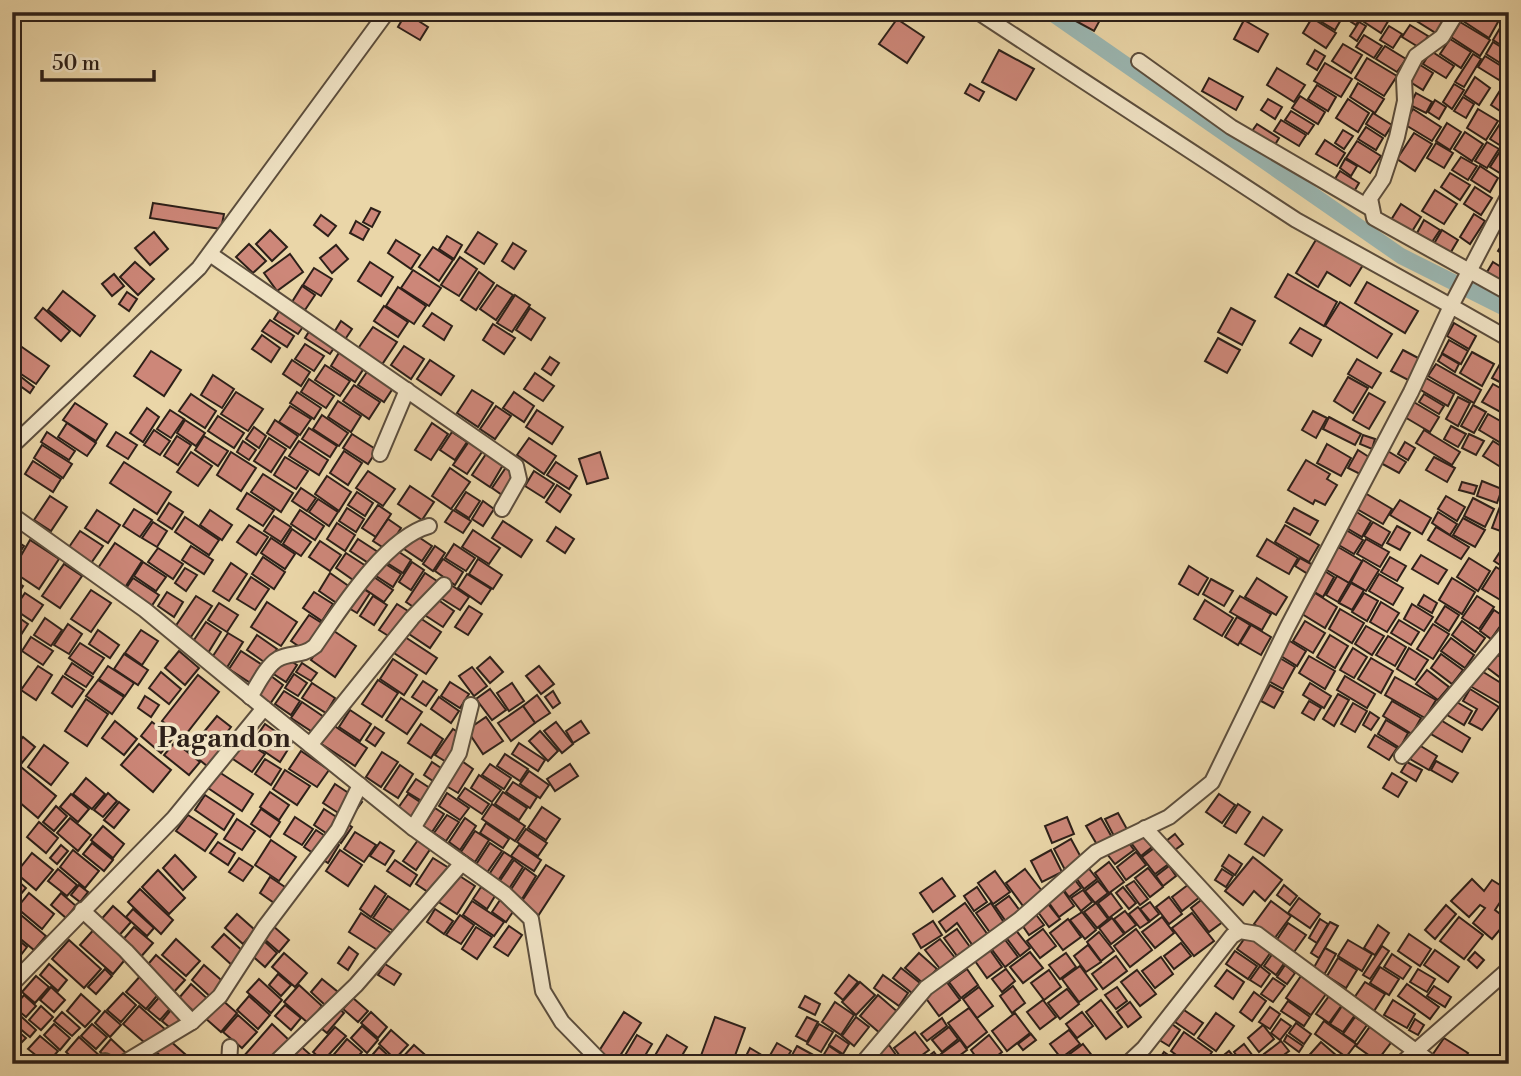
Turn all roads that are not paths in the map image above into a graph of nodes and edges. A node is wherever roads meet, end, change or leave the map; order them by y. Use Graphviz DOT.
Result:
graph roads {
  1 [pos="387,12"];
  2 [pos="978,12"];
  3 [pos="1457,12"];
  4 [pos="1139,61"];
  5 [pos="1509,195"];
  6 [pos="1370,208"];
  7 [pos="210,254"];
  8 [pos="1466,275"];
  9 [pos="1509,293"];
  10 [pos="1453,302"];
  11 [pos="1509,339"];
  12 [pos="407,390"];
  13 [pos="12,446"];
  14 [pos="380,454"];
  15 [pos="502,509"];
  16 [pos="12,514"];
  17 [pos="429,526"];
  18 [pos="444,585"];
  19 [pos="1509,630"];
  20 [pos="250,697"];
  21 [pos="471,705"];
  22 [pos="264,708"];
  23 [pos="310,745"];
  24 [pos="1402,756"];
  25 [pos="360,785"];
  26 [pos="413,828"];
  27 [pos="1145,828"];
  28 [pos="463,863"];
  29 [pos="82,910"];
  30 [pos="1240,931"];
  31 [pos="1509,969"];
  32 [pos="12,984"];
  33 [pos="192,1022"];
  34 [pos="230,1047"];
  35 [pos="1415,1050"];
  36 [pos="98,1064"];
  37 [pos="109,1064"];
  38 [pos="122,1064"];
  39 [pos="229,1064"];
  40 [pos="274,1064"];
  41 [pos="603,1064"];
  42 [pos="862,1064"];
  43 [pos="1127,1064"];
  44 [pos="1401,1064"];
  45 [pos="1433,1064"];
  1 -- 7 [label="street"];
  2 -- 10 [label="street"];
  3 -- 6 [label="street"];
  4 -- 6 [label="street"];
  5 -- 8 [label="street"];
  6 -- 8 [label="street"];
  7 -- 12 [label="street"];
  7 -- 13 [label="street"];
  8 -- 9 [label="street"];
  8 -- 10 [label="street"];
  10 -- 11 [label="street"];
  10 -- 27 [label="street"];
  12 -- 14 [label="street"];
  12 -- 15 [label="street"];
  16 -- 20 [label="street"];
  17 -- 20 [label="street"];
  18 -- 23 [label="street"];
  19 -- 24 [label="street"];
  20 -- 22 [label="street"];
  21 -- 26 [label="street"];
  22 -- 23 [label="street"];
  22 -- 29 [label="street"];
  23 -- 25 [label="street"];
  25 -- 26 [label="street"];
  25 -- 33 [label="street"];
  26 -- 28 [label="street"];
  27 -- 30 [label="street"];
  27 -- 42 [label="street"];
  28 -- 40 [label="street"];
  28 -- 41 [label="street"];
  29 -- 32 [label="street"];
  29 -- 33 [label="street"];
  30 -- 35 [label="street"];
  30 -- 43 [label="street"];
  31 -- 35 [label="street"];
  33 -- 38 [label="street"];
  34 -- 39 [label="street"];
  35 -- 44 [label="street"];
  35 -- 45 [label="street"];
  36 -- 37 [label="street"];
}
